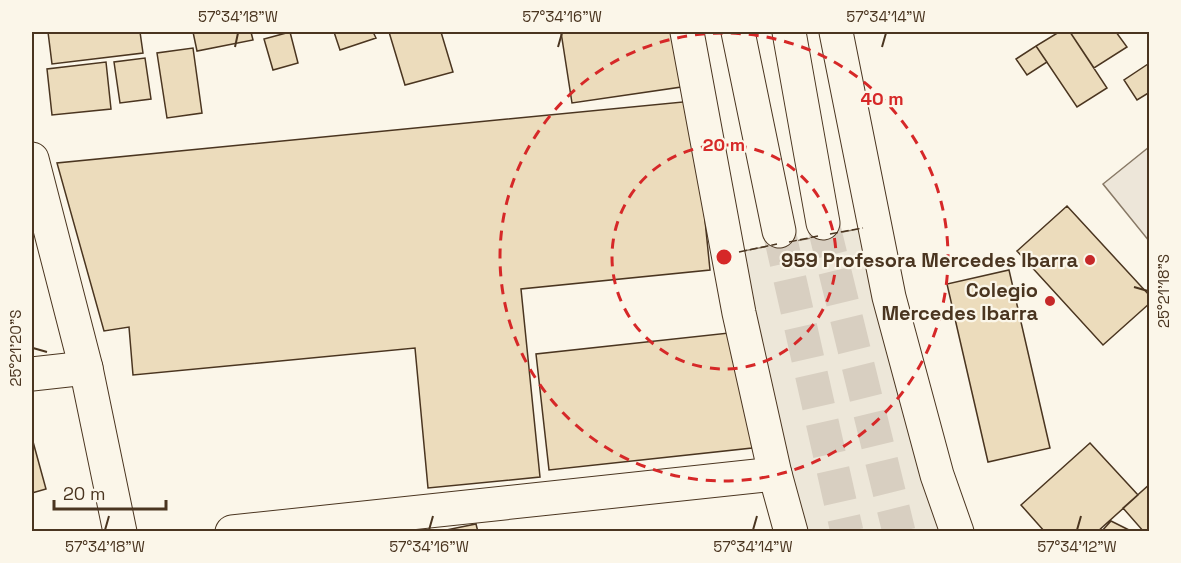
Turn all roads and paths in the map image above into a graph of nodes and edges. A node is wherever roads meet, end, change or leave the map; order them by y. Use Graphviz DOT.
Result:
graph roads {
  1 [pos="687,32"];
  2 [pos="738,32"];
  3 [pos="789,32"];
  4 [pos="836,32"];
  5 [pos="32,159"];
  6 [pos="823,223"];
  7 [pos="779,231"];
  8 [pos="86,368"];
  9 [pos="32,374"];
  10 [pos="775,474"];
  11 [pos="937,475"];
  12 [pos="120,531"];
  13 [pos="232,531"];
  14 [pos="790,531"];
  15 [pos="957,531"];
  16 [pos="977,531"];
  1 -- 10 [label="main road"];
  2 -- 7 [label="main road"];
  3 -- 6 [label="main road"];
  4 -- 11 [label="main road"];
  5 -- 8 [label="main road"];
  8 -- 9 [label="main road"];
  8 -- 12 [label="main road"];
  10 -- 13 [label="main road"];
  10 -- 14 [label="main road"];
  11 -- 15 [label="main road"];
  11 -- 16 [label="main road"];
}
